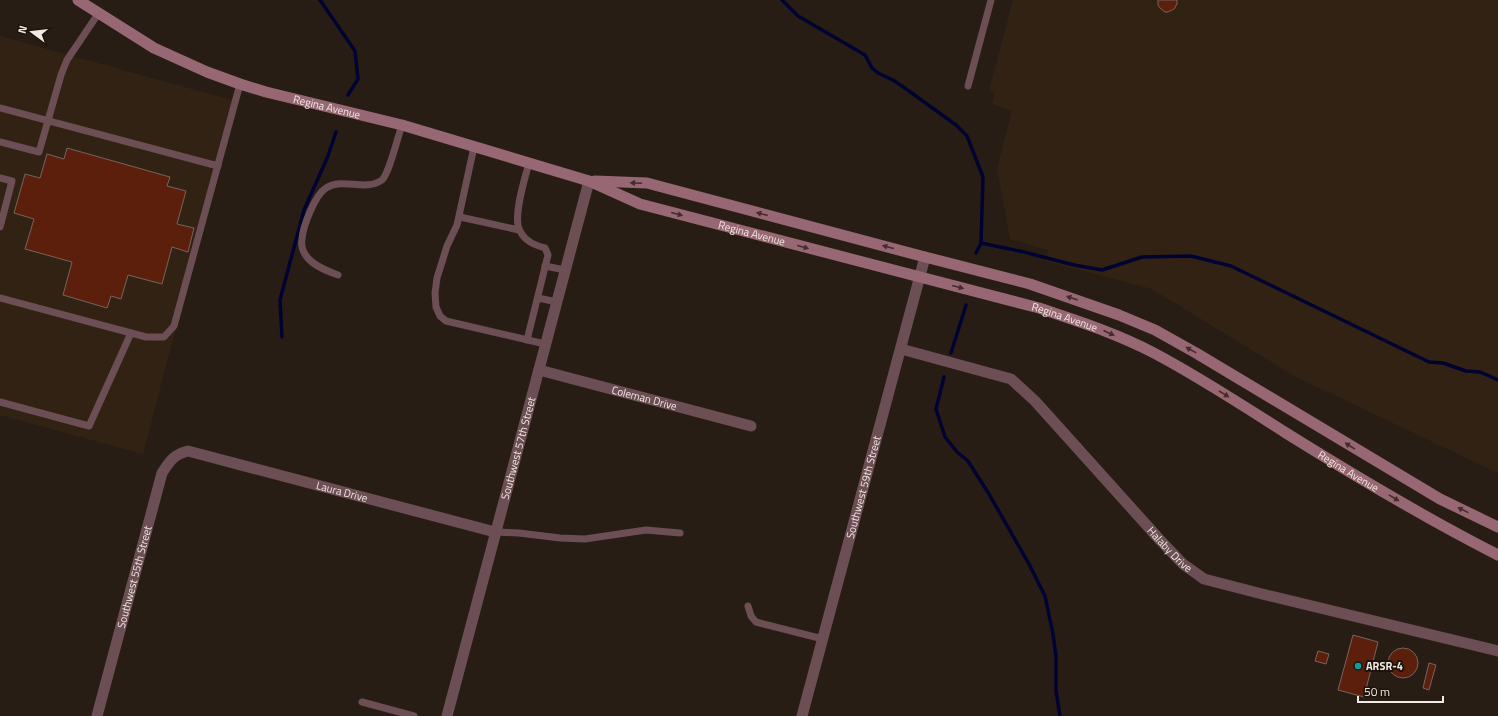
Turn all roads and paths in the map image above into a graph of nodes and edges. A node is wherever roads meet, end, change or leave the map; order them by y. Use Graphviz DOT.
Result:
graph roads {
  1 [pos="78,0"];
  2 [pos="991,0"];
  3 [pos="98,14"];
  4 [pos="240,84"];
  5 [pos="968,86"];
  6 [pos="0,108"];
  7 [pos="48,120"];
  8 [pos="402,125"];
  9 [pos="0,142"];
  10 [pos="474,147"];
  11 [pos="529,163"];
  12 [pos="218,166"];
  13 [pos="0,178"];
  14 [pos="589,181"];
  15 [pos="460,217"];
  16 [pos="0,227"];
  17 [pos="518,230"];
  18 [pos="925,257"];
  19 [pos="545,266"];
  20 [pos="565,270"];
  21 [pos="338,275"];
  22 [pos="920,277"];
  23 [pos="0,298"];
  24 [pos="538,298"];
  25 [pos="556,302"];
  26 [pos="131,333"];
  27 [pos="527,340"];
  28 [pos="545,344"];
  29 [pos="900,349"];
  30 [pos="539,370"];
  31 [pos="0,402"];
  32 [pos="751,426"];
  33 [pos="188,451"];
  34 [pos="1498,527"];
  35 [pos="496,532"];
  36 [pos="680,533"];
  37 [pos="1498,555"];
  38 [pos="748,606"];
  39 [pos="823,639"];
  40 [pos="1498,651"];
  41 [pos="362,702"];
  42 [pos="98,716"];
  43 [pos="414,716"];
  44 [pos="447,716"];
  45 [pos="802,716"];
  1 -- 3 [label="main road, Regina Avenue"];
  2 -- 5 [label="lane"];
  3 -- 4 [label="main road, Regina Avenue"];
  3 -- 7 [label="lane"];
  4 -- 8 [label="main road, Regina Avenue"];
  4 -- 12 [label="lane"];
  6 -- 7 [label="lane"];
  7 -- 9 [label="lane"];
  7 -- 12 [label="lane"];
  8 -- 10 [label="main road, Regina Avenue"];
  8 -- 21 [label="lane"];
  10 -- 11 [label="main road, Regina Avenue"];
  10 -- 15 [label="lane"];
  11 -- 14 [label="main road, Regina Avenue"];
  11 -- 17 [label="lane"];
  12 -- 26 [label="lane"];
  13 -- 16 [label="lane"];
  18 -- 14 [label="main road, Regina Avenue, one-way"];
  14 -- 20 [label="street, Southwest 57th Street"];
  14 -- 22 [label="main road, Regina Avenue, one-way"];
  15 -- 17 [label="lane"];
  15 -- 27 [label="lane"];
  17 -- 19 [label="lane"];
  18 -- 22 [label="street, Southwest 59th Street"];
  34 -- 18 [label="main road, Regina Avenue, one-way"];
  19 -- 20 [label="lane"];
  19 -- 24 [label="lane"];
  20 -- 25 [label="street, Southwest 57th Street"];
  22 -- 29 [label="street, Southwest 59th Street"];
  22 -- 37 [label="main road, Regina Avenue, one-way"];
  23 -- 26 [label="lane"];
  24 -- 25 [label="lane"];
  24 -- 27 [label="lane"];
  25 -- 28 [label="street, Southwest 57th Street"];
  26 -- 31 [label="lane"];
  27 -- 28 [label="lane"];
  28 -- 30 [label="street, Southwest 57th Street"];
  29 -- 39 [label="street, Southwest 59th Street"];
  29 -- 40 [label="street, Halaby Drive"];
  30 -- 32 [label="street, Coleman Drive"];
  30 -- 35 [label="street, Southwest 57th Street"];
  33 -- 35 [label="street, Laura Drive"];
  33 -- 42 [label="street, Southwest 55th Street"];
  35 -- 36 [label="lane"];
  35 -- 44 [label="street, Southwest 57th Street"];
  38 -- 39 [label="lane"];
  39 -- 45 [label="street, Southwest 59th Street"];
  41 -- 43 [label="lane"];
}
